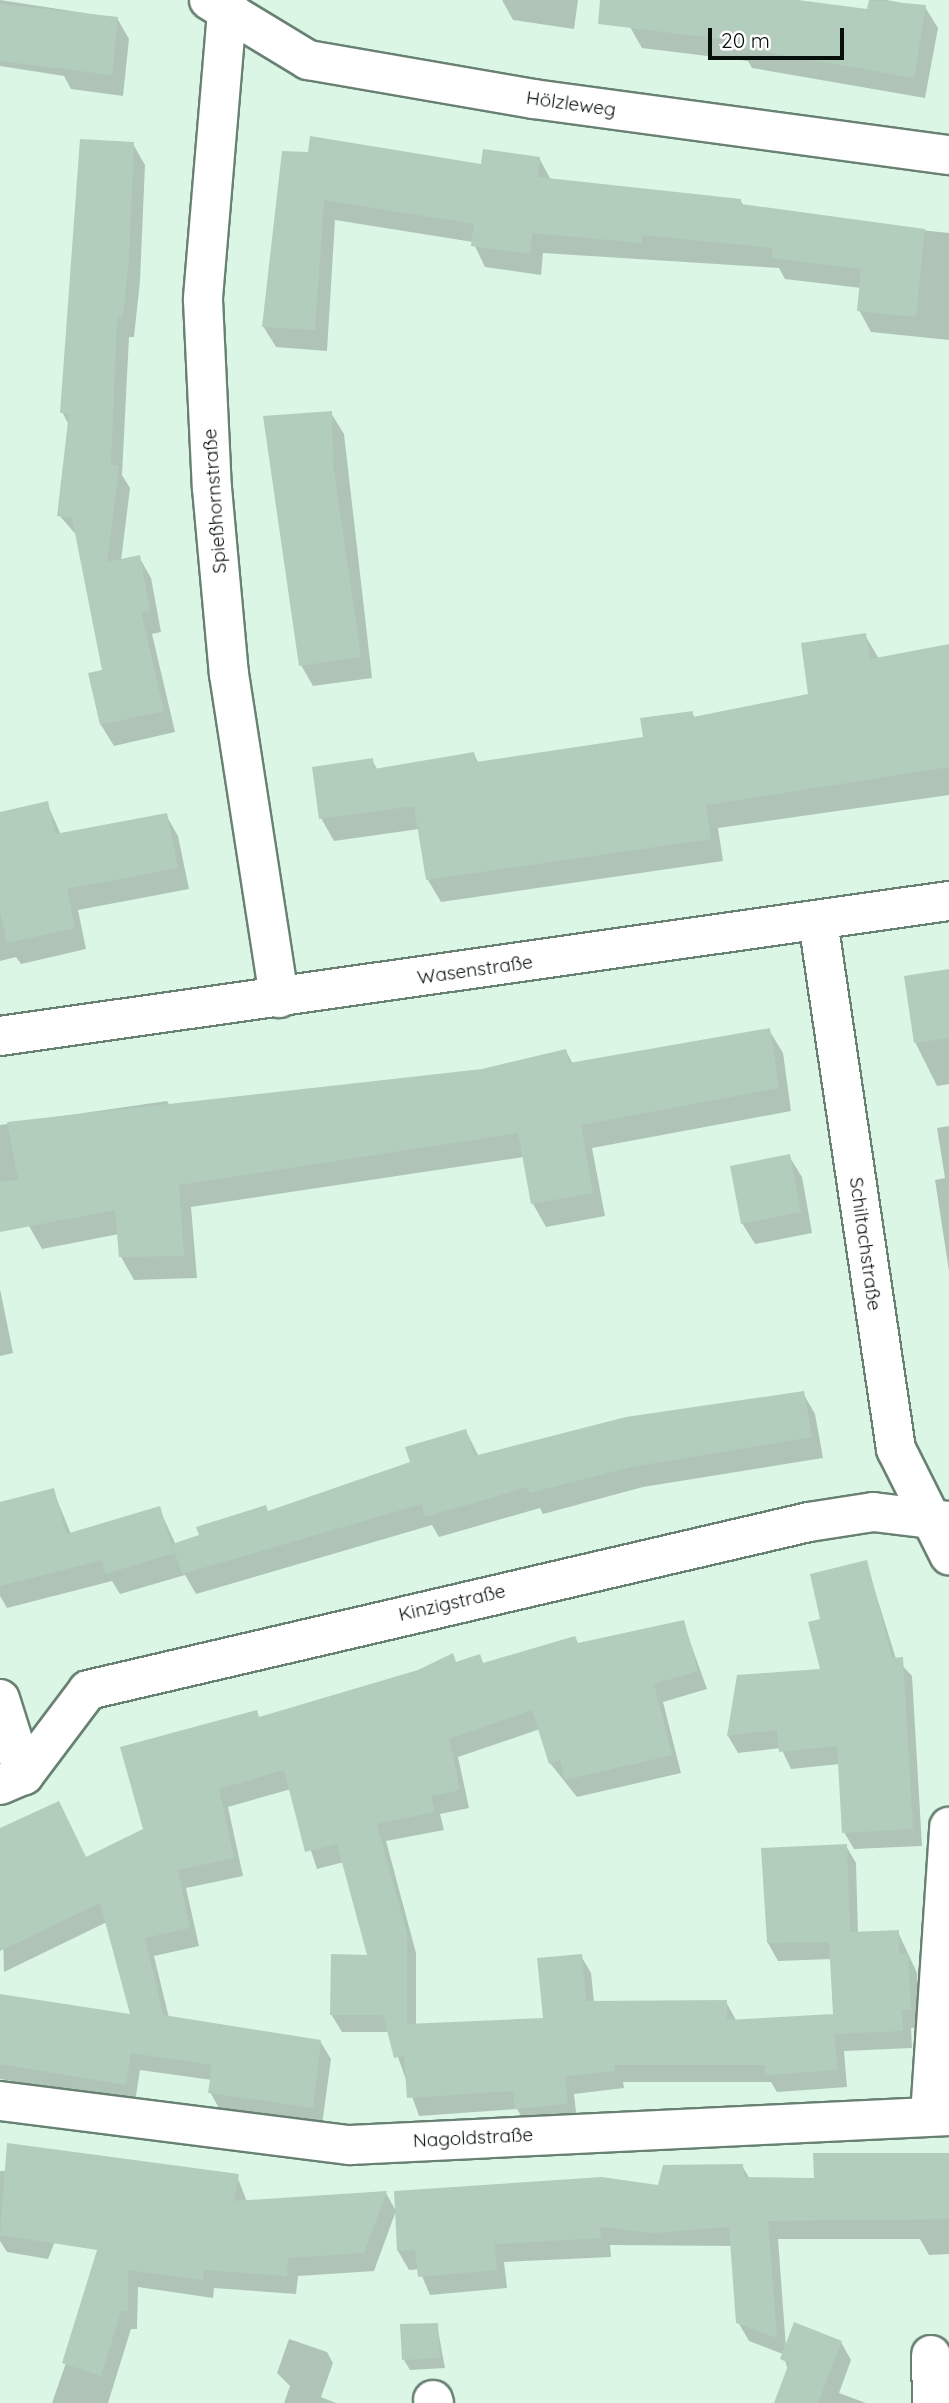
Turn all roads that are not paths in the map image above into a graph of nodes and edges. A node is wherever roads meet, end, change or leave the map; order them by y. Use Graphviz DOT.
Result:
graph roads {
  1 [pos="221,4"];
  2 [pos="949,155"];
  3 [pos="949,901"];
  4 [pos="818,921"];
  5 [pos="279,998"];
  6 [pos="0,1036"];
  7 [pos="940,1520"];
  8 [pos="949,1555"];
  9 [pos="0,1699"];
  10 [pos="12,1780"];
  11 [pos="949,1827"];
  12 [pos="0,2101"];
  13 [pos="940,2116"];
  14 [pos="931,2355"];
  15 [pos="932,2403"];
  1 -- 2 [label="street, Hölzleweg"];
  1 -- 5 [label="street, Spießhornstraße"];
  3 -- 4 [label="street, Wasenstraße"];
  4 -- 5 [label="street, Wasenstraße"];
  4 -- 7 [label="street, Schiltachstraße"];
  5 -- 6 [label="street, Wasenstraße"];
  7 -- 8 [label="street, Schiltachstraße"];
  7 -- 10 [label="street, Kinzigstraße"];
  9 -- 10 [label="street"];
  11 -- 13 [label="street"];
  12 -- 13 [label="street, Nagoldstraße"];
  14 -- 15 [label="street"];
}
